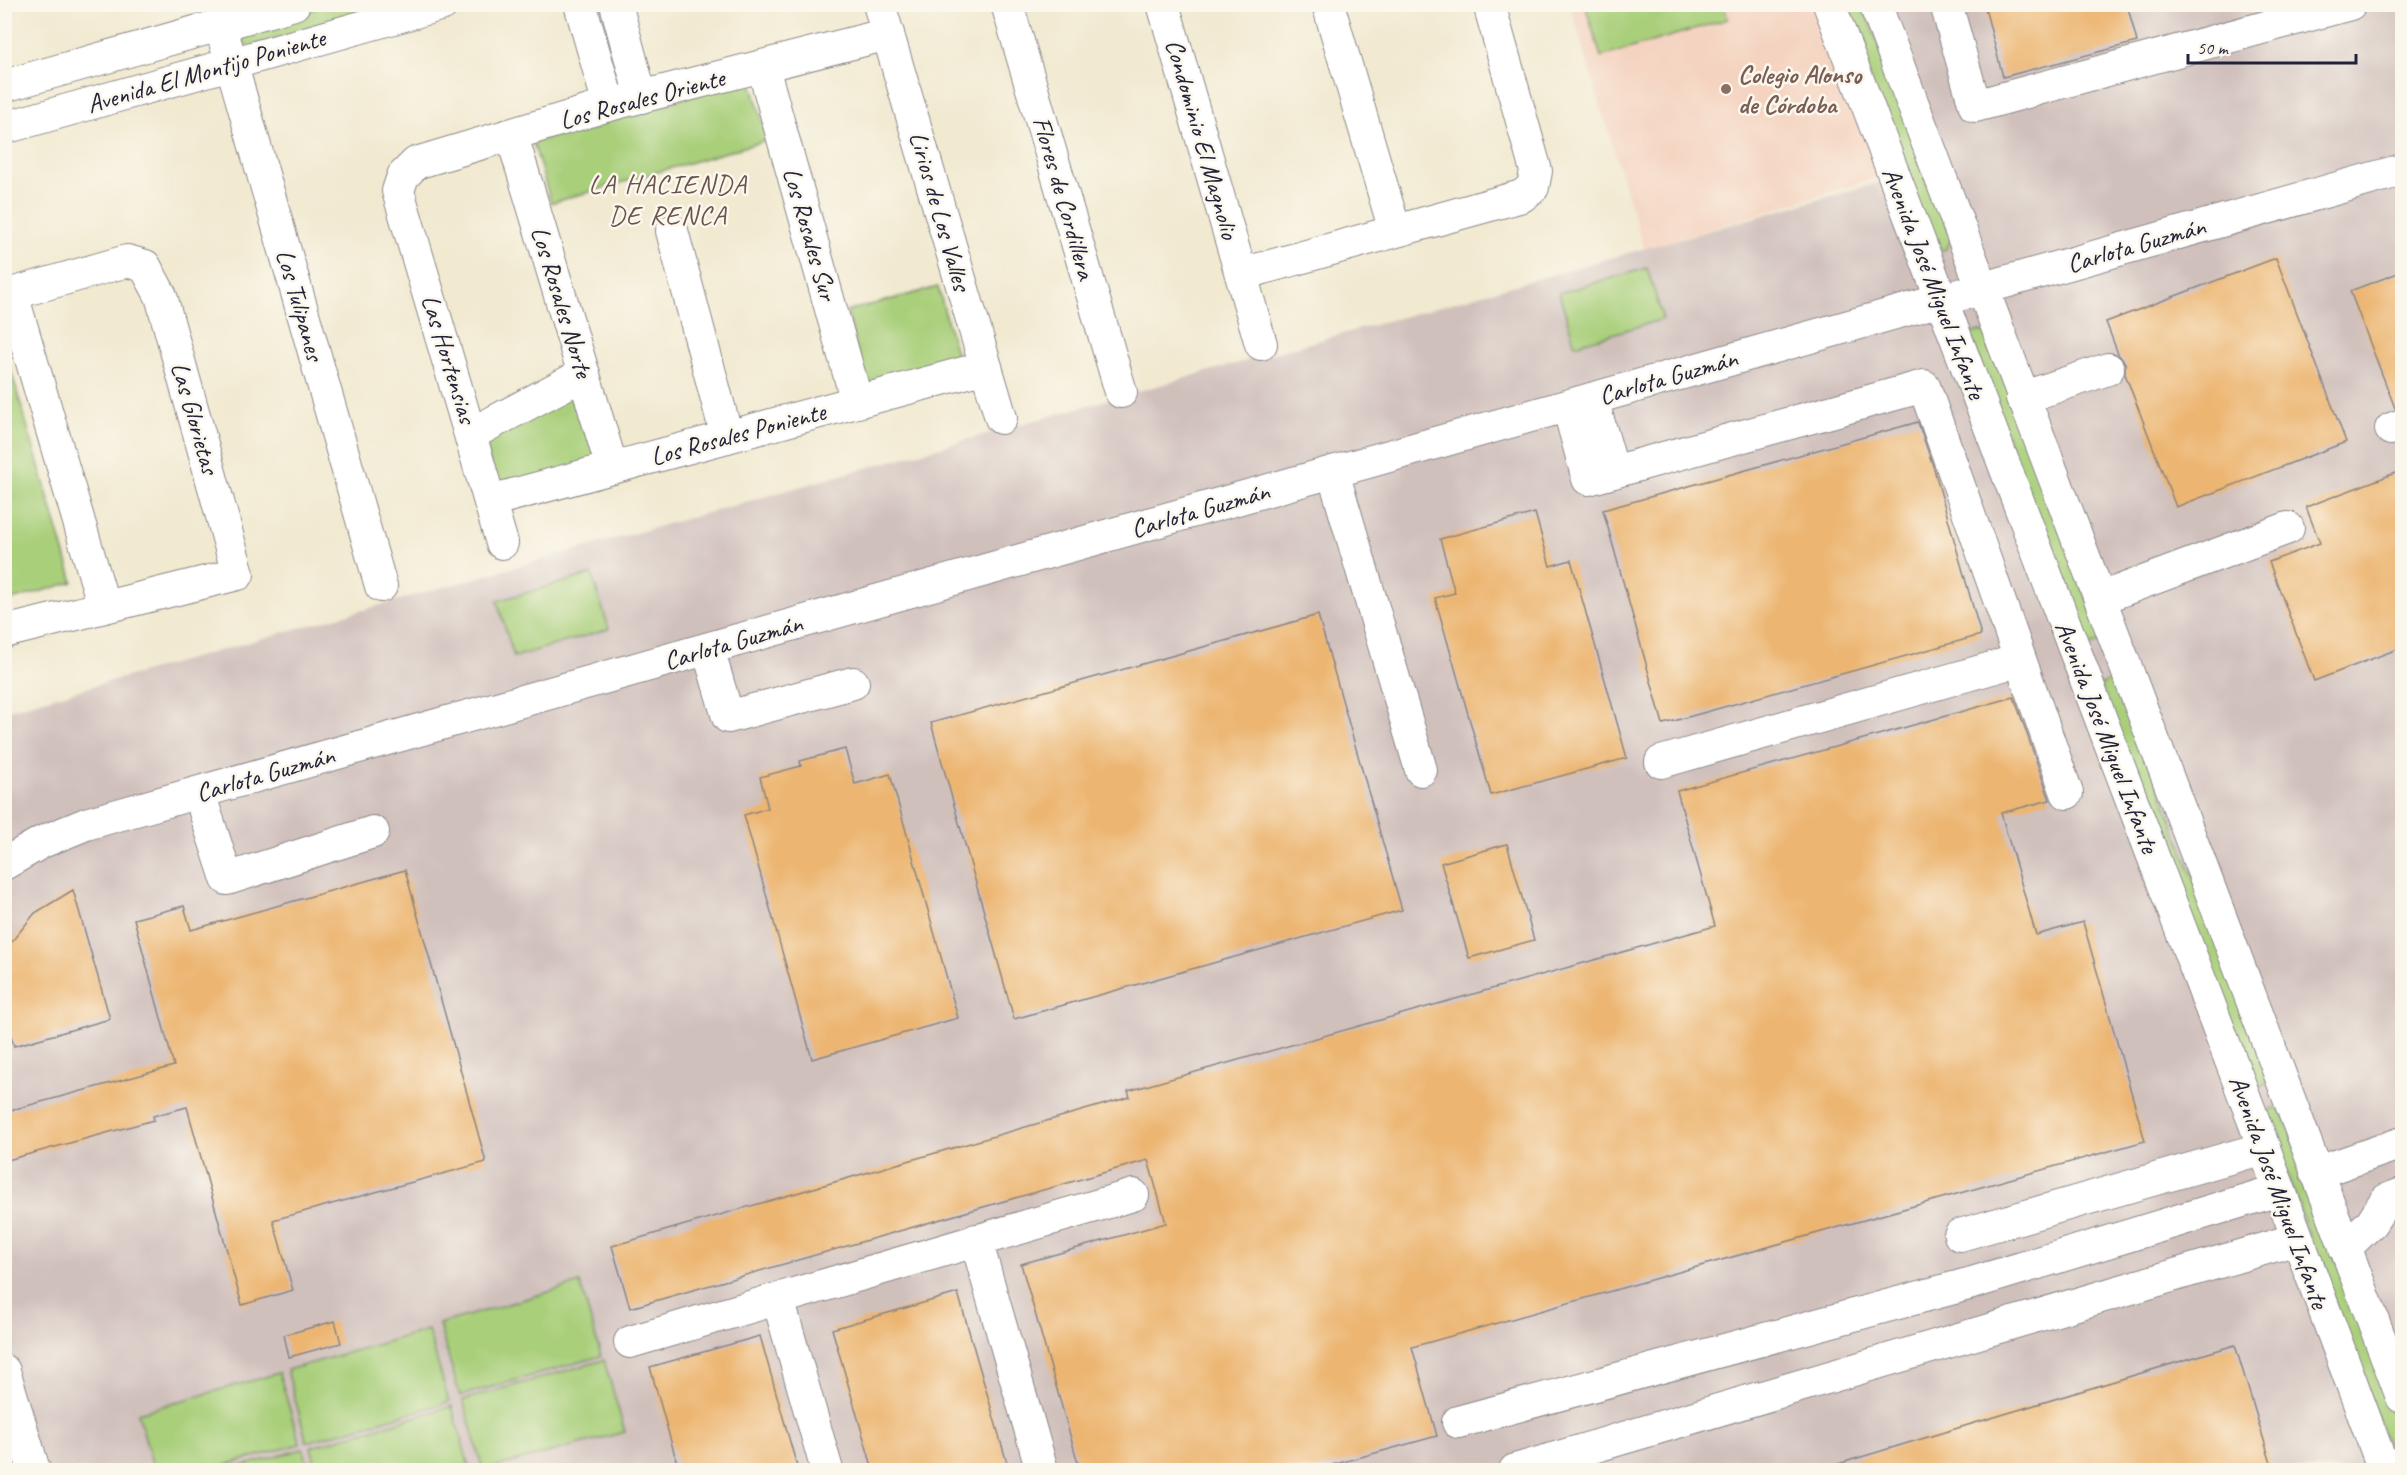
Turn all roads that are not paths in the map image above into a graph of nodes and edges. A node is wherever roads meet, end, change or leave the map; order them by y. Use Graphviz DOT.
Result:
graph roads {
  1 [pos="294,4"];
  2 [pos="443,4"];
  3 [pos="580,4"];
  4 [pos="616,4"];
  5 [pos="1007,4"];
  6 [pos="1163,4"];
  7 [pos="1328,4"];
  8 [pos="1489,4"];
  9 [pos="1829,4"];
  10 [pos="1875,4"];
  11 [pos="1946,4"];
  12 [pos="2350,4"];
  13 [pos="884,19"];
  14 [pos="220,24"];
  15 [pos="231,64"];
  16 [pos="763,67"];
  17 [pos="4,86"];
  18 [pos="641,97"];
  19 [pos="609,105"];
  20 [pos="4,128"];
  21 [pos="512,136"];
  22 [pos="2403,170"];
  23 [pos="403,176"];
  24 [pos="672,231"];
  25 [pos="1395,231"];
  26 [pos="1242,274"];
  27 [pos="1982,289"];
  28 [pos="8,295"];
  29 [pos="1940,300"];
  30 [pos="1261,344"];
  31 [pos="986,368"];
  32 [pos="2108,369"];
  33 [pos="584,375"];
  34 [pos="1121,392"];
  35 [pos="2022,398"];
  36 [pos="857,402"];
  37 [pos="1580,402"];
  38 [pos="1001,418"];
  39 [pos="471,434"];
  40 [pos="727,437"];
  41 [pos="612,468"];
  42 [pos="1333,472"];
  43 [pos="490,501"];
  44 [pos="2288,528"];
  45 [pos="502,543"];
  46 [pos="381,586"];
  47 [pos="2101,598"];
  48 [pos="104,608"];
  49 [pos="4,632"];
  50 [pos="708,649"];
  51 [pos="2020,660"];
  52 [pos="2124,662"];
  53 [pos="2083,675"];
  54 [pos="853,683"];
  55 [pos="1661,762"];
  56 [pos="1421,770"];
  57 [pos="199,793"];
  58 [pos="2067,793"];
  59 [pos="373,832"];
  60 [pos="4,864"];
  61 [pos="2403,1143"];
  62 [pos="2264,1148"];
  63 [pos="2316,1173"];
  64 [pos="2280,1190"];
  65 [pos="2403,1194"];
  66 [pos="1133,1195"];
  67 [pos="1960,1234"];
  68 [pos="2298,1239"];
  69 [pos="976,1240"];
  70 [pos="2345,1248"];
  71 [pos="778,1299"];
  72 [pos="630,1342"];
  73 [pos="2396,1359"];
  74 [pos="4,1371"];
  75 [pos="2403,1397"];
  76 [pos="1458,1422"];
  77 [pos="34,1470"];
  78 [pos="827,1470"];
  79 [pos="1042,1470"];
  80 [pos="1515,1470"];
  81 [pos="2384,1470"];
  1 -- 14 [label="street"];
  2 -- 15 [label="street, Avenida El Montijo Poniente"];
  3 -- 19 [label="street"];
  4 -- 18 [label="street"];
  5 -- 34 [label="street, Flores de Cordillera"];
  6 -- 26 [label="street, Condominio El Magnolio"];
  7 -- 25 [label="street"];
  8 -- 25 [label="street, Condominio El Magnolio"];
  9 -- 29 [label="street, Avenida José Miguel Infante"];
  10 -- 27 [label="street, Avenida José Miguel Infante"];
  11 -- 12 [label="street"];
  13 -- 16 [label="street, Los Rosales Oriente"];
  13 -- 31 [label="street, Lirios de Los Valles"];
  14 -- 15 [label="street, Los Tulipanes"];
  14 -- 17 [label="street"];
  15 -- 20 [label="street, Avenida El Montijo Poniente"];
  15 -- 46 [label="street, Los Tulipanes"];
  16 -- 18 [label="street, Los Rosales Oriente"];
  16 -- 36 [label="street, Los Rosales Sur"];
  18 -- 19 [label="street, Los Rosales Oriente"];
  19 -- 21 [label="street, Los Rosales Oriente"];
  21 -- 23 [label="street, Los Rosales Oriente"];
  21 -- 33 [label="street, Los Rosales Norte"];
  22 -- 27 [label="street, Carlota Guzmán"];
  23 -- 39 [label="street, Las Hortensias"];
  24 -- 40 [label="street"];
  25 -- 26 [label="street, Condominio El Magnolio"];
  26 -- 30 [label="street, Condominio El Magnolio"];
  27 -- 29 [label="street, Carlota Guzmán"];
  27 -- 35 [label="street, Avenida José Miguel Infante"];
  28 -- 48 [label="street, Las Glorietas"];
  28 -- 48 [label="street, Las Glorietas"];
  29 -- 37 [label="street, Carlota Guzmán"];
  29 -- 53 [label="street, Avenida José Miguel Infante"];
  31 -- 36 [label="street, Los Rosales Poniente"];
  31 -- 38 [label="street, Lirios de Los Valles"];
  32 -- 35 [label="street"];
  33 -- 39 [label="street"];
  33 -- 41 [label="street, Los Rosales Norte"];
  35 -- 47 [label="street, Avenida José Miguel Infante"];
  36 -- 40 [label="street, Los Rosales Poniente"];
  37 -- 42 [label="street, Carlota Guzmán"];
  37 -- 51 [label="street"];
  39 -- 43 [label="street, Las Hortensias"];
  40 -- 41 [label="street, Los Rosales Poniente"];
  41 -- 43 [label="street, Los Rosales Poniente"];
  42 -- 50 [label="street, Carlota Guzmán"];
  42 -- 56 [label="street"];
  43 -- 45 [label="street, Las Hortensias"];
  44 -- 47 [label="street"];
  47 -- 52 [label="street, Avenida José Miguel Infante"];
  48 -- 49 [label="street, Las Glorietas"];
  50 -- 54 [label="street"];
  50 -- 57 [label="street, Carlota Guzmán"];
  51 -- 55 [label="street"];
  51 -- 58 [label="street"];
  52 -- 53 [label="street"];
  52 -- 63 [label="street, Avenida José Miguel Infante"];
  53 -- 62 [label="street, Avenida José Miguel Infante"];
  57 -- 59 [label="street"];
  57 -- 60 [label="street, Carlota Guzmán"];
  61 -- 63 [label="street"];
  62 -- 64 [label="street, Avenida José Miguel Infante"];
  62 -- 67 [label="street"];
  63 -- 70 [label="street, Avenida José Miguel Infante"];
  64 -- 68 [label="street, Avenida José Miguel Infante"];
  64 -- 76 [label="street"];
  65 -- 70 [label="street"];
  66 -- 69 [label="street"];
  68 -- 80 [label="street"];
  68 -- 81 [label="street, Avenida José Miguel Infante"];
  69 -- 71 [label="street"];
  69 -- 79 [label="street"];
  70 -- 73 [label="street, Avenida José Miguel Infante"];
  71 -- 72 [label="street"];
  71 -- 78 [label="street"];
  73 -- 75 [label="street, Avenida José Miguel Infante"];
  74 -- 77 [label="street"];
}
